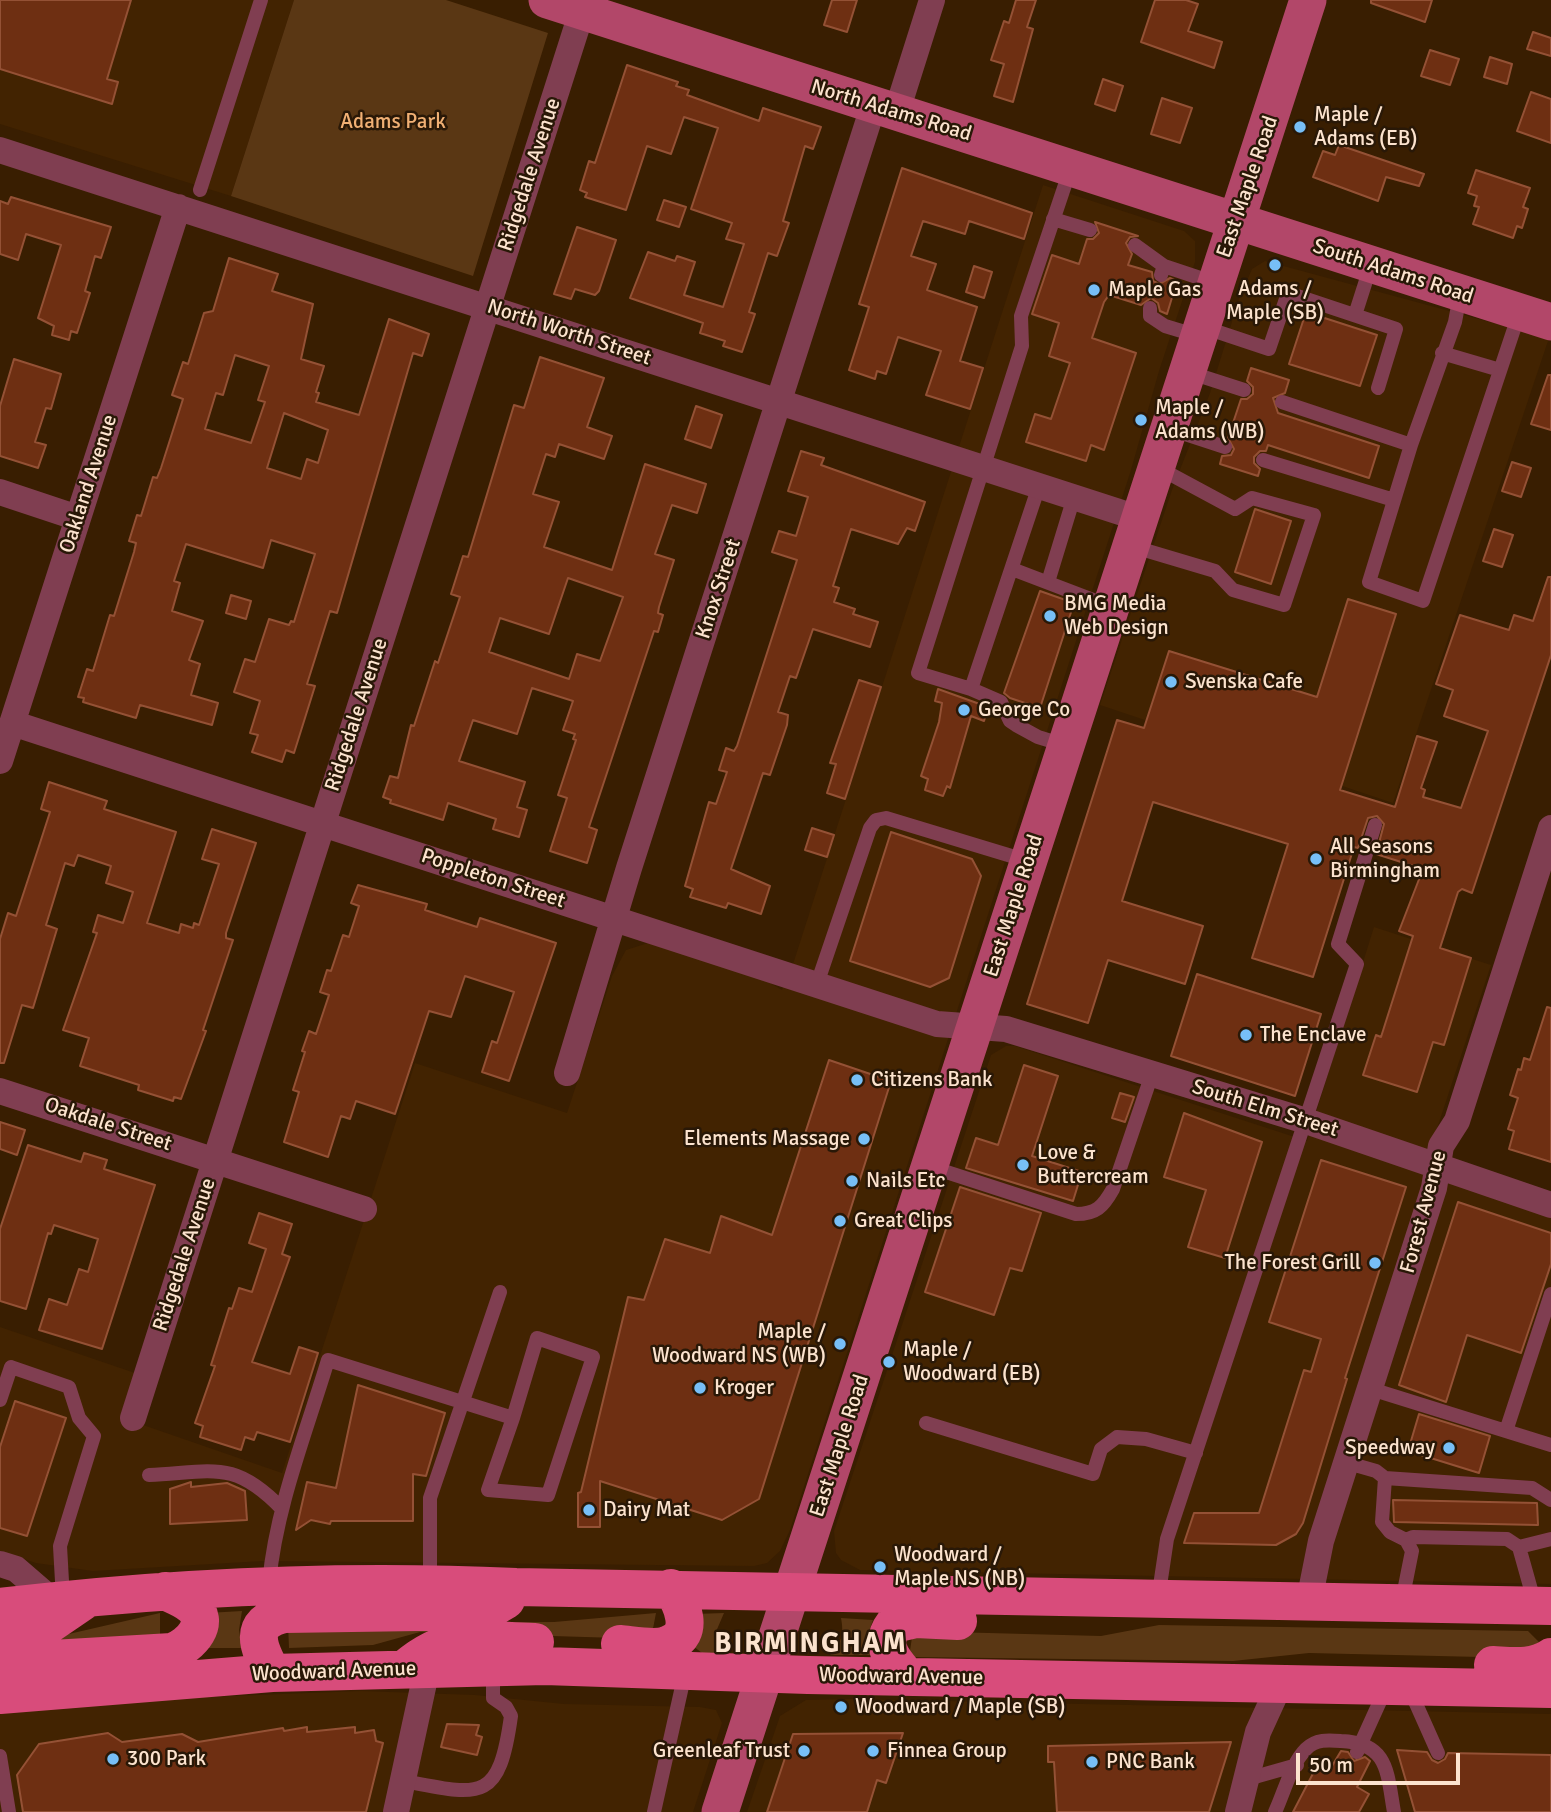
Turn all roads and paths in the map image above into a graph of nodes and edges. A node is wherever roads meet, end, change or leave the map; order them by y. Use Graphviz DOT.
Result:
graph roads {
  1 [pos="261,0"];
  2 [pos="932,0"];
  3 [pos="1308,0"];
  4 [pos="560,3"];
  5 [pos="884,110"];
  6 [pos="0,150"];
  7 [pos="1071,167"];
  8 [pos="200,190"];
  9 [pos="178,207"];
  10 [pos="1053,219"];
  11 [pos="1236,220"];
  12 [pos="1090,230"];
  13 [pos="1135,245"];
  14 [pos="1371,265"];
  15 [pos="1215,283"];
  16 [pos="1460,293"];
  17 [pos="488,307"];
  18 [pos="1150,308"];
  19 [pos="1355,315"];
  20 [pos="1535,317"];
  21 [pos="1201,331"];
  22 [pos="1442,353"];
  23 [pos="1500,370"];
  24 [pos="1188,372"];
  25 [pos="1378,388"];
  26 [pos="1244,390"];
  27 [pos="779,401"];
  28 [pos="1282,402"];
  29 [pos="1168,429"];
  30 [pos="1411,445"];
  31 [pos="1225,447"];
  32 [pos="1263,460"];
  33 [pos="1156,467"];
  34 [pos="984,468"];
  35 [pos="1039,486"];
  36 [pos="0,492"];
  37 [pos="1074,497"];
  38 [pos="1394,500"];
  39 [pos="78,518"];
  40 [pos="1134,532"];
  41 [pos="1012,569"];
  42 [pos="1048,582"];
  43 [pos="1111,606"];
  44 [pos="971,689"];
  45 [pos="10,712"];
  46 [pos="1066,745"];
  47 [pos="0,761"];
  48 [pos="322,823"];
  49 [pos="1375,825"];
  50 [pos="1551,828"];
  51 [pos="1028,861"];
  52 [pos="614,919"];
  53 [pos="817,984"];
  54 [pos="975,1027"];
  55 [pos="567,1073"];
  56 [pos="1153,1074"];
  57 [pos="0,1091"];
  58 [pos="1306,1121"];
  59 [pos="215,1160"];
  60 [pos="930,1166"];
  61 [pos="1440,1168"];
  62 [pos="1551,1205"];
  63 [pos="364,1209"];
  64 [pos="500,1292"];
  65 [pos="1551,1294"];
  66 [pos="1371,1389"];
  67 [pos="0,1400"];
  68 [pos="464,1402"];
  69 [pos="133,1418"];
  70 [pos="513,1418"];
  71 [pos="926,1423"];
  72 [pos="1506,1431"];
  73 [pos="1551,1445"];
  74 [pos="1196,1453"];
  75 [pos="1348,1462"];
  76 [pos="149,1475"];
  77 [pos="1385,1478"];
  78 [pos="1551,1500"];
  79 [pos="282,1509"];
  80 [pos="1551,1539"];
  81 [pos="1406,1540"];
  82 [pos="1519,1546"];
  83 [pos="0,1564"];
  84 [pos="430,1583"];
  85 [pos="516,1587"];
  86 [pos="268,1588"];
  87 [pos="671,1588"];
  88 [pos="165,1591"];
  89 [pos="793,1591"];
  90 [pos="68,1600"];
  91 [pos="1154,1600"];
  92 [pos="1309,1601"];
  93 [pos="1402,1603"];
  94 [pos="0,1607"];
  95 [pos="1545,1608"];
  96 [pos="0,1633"];
  97 [pos="1551,1657"];
  98 [pos="0,1662"];
  99 [pos="494,1667"];
  100 [pos="416,1669"];
  101 [pos="685,1671"];
  102 [pos="272,1673"];
  103 [pos="766,1674"];
  104 [pos="907,1677"];
  105 [pos="1289,1684"];
  106 [pos="1398,1686"];
  107 [pos="1551,1689"];
  108 [pos="0,1695"];
  109 [pos="1359,1747"];
  110 [pos="1438,1753"];
  111 [pos="0,1756"];
  112 [pos="1297,1765"];
  113 [pos="1244,1780"];
  114 [pos="404,1781"];
  115 [pos="9,1812"];
  116 [pos="397,1812"];
  117 [pos="654,1812"];
  118 [pos="720,1812"];
  119 [pos="1238,1812"];
  120 [pos="1275,1812"];
  121 [pos="1394,1812"];
  1 -- 8 [label="lane"];
  2 -- 5 [label="street, Knox Street"];
  3 -- 11 [label="main road, East Maple Road"];
  4 -- 5 [label="main road, North Adams Road"];
  4 -- 17 [label="street, Ridgedale Avenue"];
  5 -- 7 [label="main road, North Adams Road"];
  5 -- 27 [label="street, Knox Street"];
  6 -- 9 [label="street, North Worth Street"];
  7 -- 10 [label="lane"];
  7 -- 11 [label="main road, North Adams Road"];
  9 -- 17 [label="street, North Worth Street"];
  9 -- 39 [label="street, Oakland Avenue"];
  10 -- 12 [label="lane"];
  10 -- 34 [label="lane"];
  11 -- 14 [label="main road, South Adams Road"];
  11 -- 15 [label="main road, East Maple Road"];
  13 -- 15 [label="lane"];
  14 -- 16 [label="main road, South Adams Road"];
  14 -- 19 [label="lane"];
  15 -- 21 [label="main road, East Maple Road"];
  16 -- 20 [label="main road, South Adams Road"];
  16 -- 22 [label="lane"];
  17 -- 27 [label="street, North Worth Street"];
  17 -- 48 [label="street, Ridgedale Avenue"];
  18 -- 21 [label="lane"];
  19 -- 21 [label="lane"];
  19 -- 25 [label="lane"];
  20 -- 23 [label="lane"];
  21 -- 24 [label="main road, East Maple Road"];
  22 -- 23 [label="lane"];
  22 -- 30 [label="lane"];
  23 -- 38 [label="lane"];
  24 -- 26 [label="lane"];
  24 -- 29 [label="main road, East Maple Road"];
  27 -- 34 [label="street, North Worth Street"];
  27 -- 52 [label="street, Knox Street"];
  28 -- 30 [label="lane"];
  29 -- 31 [label="lane"];
  29 -- 33 [label="main road, East Maple Road"];
  30 -- 38 [label="lane"];
  32 -- 38 [label="lane"];
  33 -- 40 [label="main road, East Maple Road"];
  33 -- 40 [label="lane"];
  34 -- 35 [label="street, North Worth Street"];
  34 -- 44 [label="lane"];
  35 -- 37 [label="street, North Worth Street"];
  35 -- 41 [label="lane"];
  36 -- 39 [label="street"];
  37 -- 40 [label="street, North Worth Street"];
  37 -- 42 [label="lane"];
  39 -- 45 [label="street, Oakland Avenue"];
  40 -- 43 [label="main road, East Maple Road"];
  41 -- 42 [label="lane"];
  41 -- 44 [label="lane"];
  42 -- 43 [label="lane"];
  43 -- 46 [label="main road, East Maple Road"];
  44 -- 46 [label="lane"];
  45 -- 47 [label="street, Oakland Avenue"];
  45 -- 48 [label="street, Poppleton Street"];
  46 -- 51 [label="main road, East Maple Road"];
  48 -- 52 [label="street, Poppleton Street"];
  48 -- 59 [label="street, Ridgedale Avenue"];
  49 -- 58 [label="lane"];
  50 -- 61 [label="street, Forest Avenue"];
  51 -- 53 [label="lane"];
  51 -- 54 [label="main road, East Maple Road"];
  52 -- 53 [label="street, Poppleton Street"];
  52 -- 55 [label="street, Knox Street"];
  53 -- 54 [label="street, Poppleton Street"];
  54 -- 56 [label="street, South Elm Street"];
  54 -- 60 [label="main road, East Maple Road"];
  56 -- 58 [label="street, South Elm Street"];
  56 -- 60 [label="lane"];
  57 -- 59 [label="street, Oakdale Street"];
  58 -- 61 [label="street, South Elm Street"];
  58 -- 74 [label="lane"];
  59 -- 63 [label="street, Oakdale Street"];
  59 -- 69 [label="street, Ridgedale Avenue"];
  60 -- 89 [label="main road, East Maple Road"];
  61 -- 62 [label="street, South Elm Street"];
  61 -- 66 [label="street, Forest Avenue"];
  64 -- 68 [label="lane"];
  65 -- 72 [label="lane"];
  66 -- 72 [label="lane"];
  66 -- 75 [label="street, Forest Avenue"];
  67 -- 90 [label="lane"];
  68 -- 70 [label="lane"];
  68 -- 79 [label="lane"];
  68 -- 84 [label="lane"];
  70 -- 70 [label="lane"];
  71 -- 74 [label="lane"];
  72 -- 73 [label="lane"];
  74 -- 91 [label="lane"];
  75 -- 77 [label="lane"];
  75 -- 92 [label="street, Forest Avenue"];
  76 -- 79 [label="lane"];
  77 -- 78 [label="lane"];
  77 -- 81 [label="lane"];
  79 -- 86 [label="lane"];
  80 -- 82 [label="lane"];
  81 -- 82 [label="lane"];
  81 -- 93 [label="lane"];
  82 -- 95 [label="lane"];
  83 -- 90 [label="street"];
  84 -- 85 [label="main road"];
  84 -- 86 [label="main road"];
  85 -- 87 [label="main road"];
  85 -- 102 [label="main road"];
  86 -- 88 [label="main road"];
  87 -- 89 [label="main road"];
  87 -- 100 [label="main road"];
  88 -- 90 [label="main road"];
  88 -- 98 [label="main road"];
  89 -- 91 [label="main road"];
  89 -- 103 [label="main road, East Maple Road"];
  90 -- 94 [label="main road"];
  90 -- 96 [label="main road"];
  91 -- 92 [label="main road"];
  91 -- 104 [label="main road"];
  92 -- 93 [label="main road"];
  93 -- 95 [label="main road"];
  97 -- 105 [label="main road"];
  99 -- 100 [label="main road, Woodward Avenue"];
  99 -- 101 [label="main road, Woodward Avenue"];
  99 -- 114 [label="lane"];
  100 -- 102 [label="main road, Woodward Avenue"];
  100 -- 114 [label="street"];
  101 -- 103 [label="main road, Woodward Avenue"];
  101 -- 117 [label="lane"];
  102 -- 108 [label="main road, Woodward Avenue"];
  103 -- 104 [label="main road, Woodward Avenue"];
  103 -- 118 [label="main road, East Maple Road"];
  104 -- 105 [label="main road, Woodward Avenue"];
  105 -- 106 [label="main road, Woodward Avenue"];
  105 -- 113 [label="street"];
  106 -- 107 [label="main road, Woodward Avenue"];
  106 -- 109 [label="lane"];
  106 -- 110 [label="lane"];
  109 -- 112 [label="lane"];
  109 -- 121 [label="lane"];
  111 -- 115 [label="lane"];
  112 -- 113 [label="lane"];
  112 -- 120 [label="lane"];
  113 -- 119 [label="street"];
  114 -- 116 [label="street"];
}
